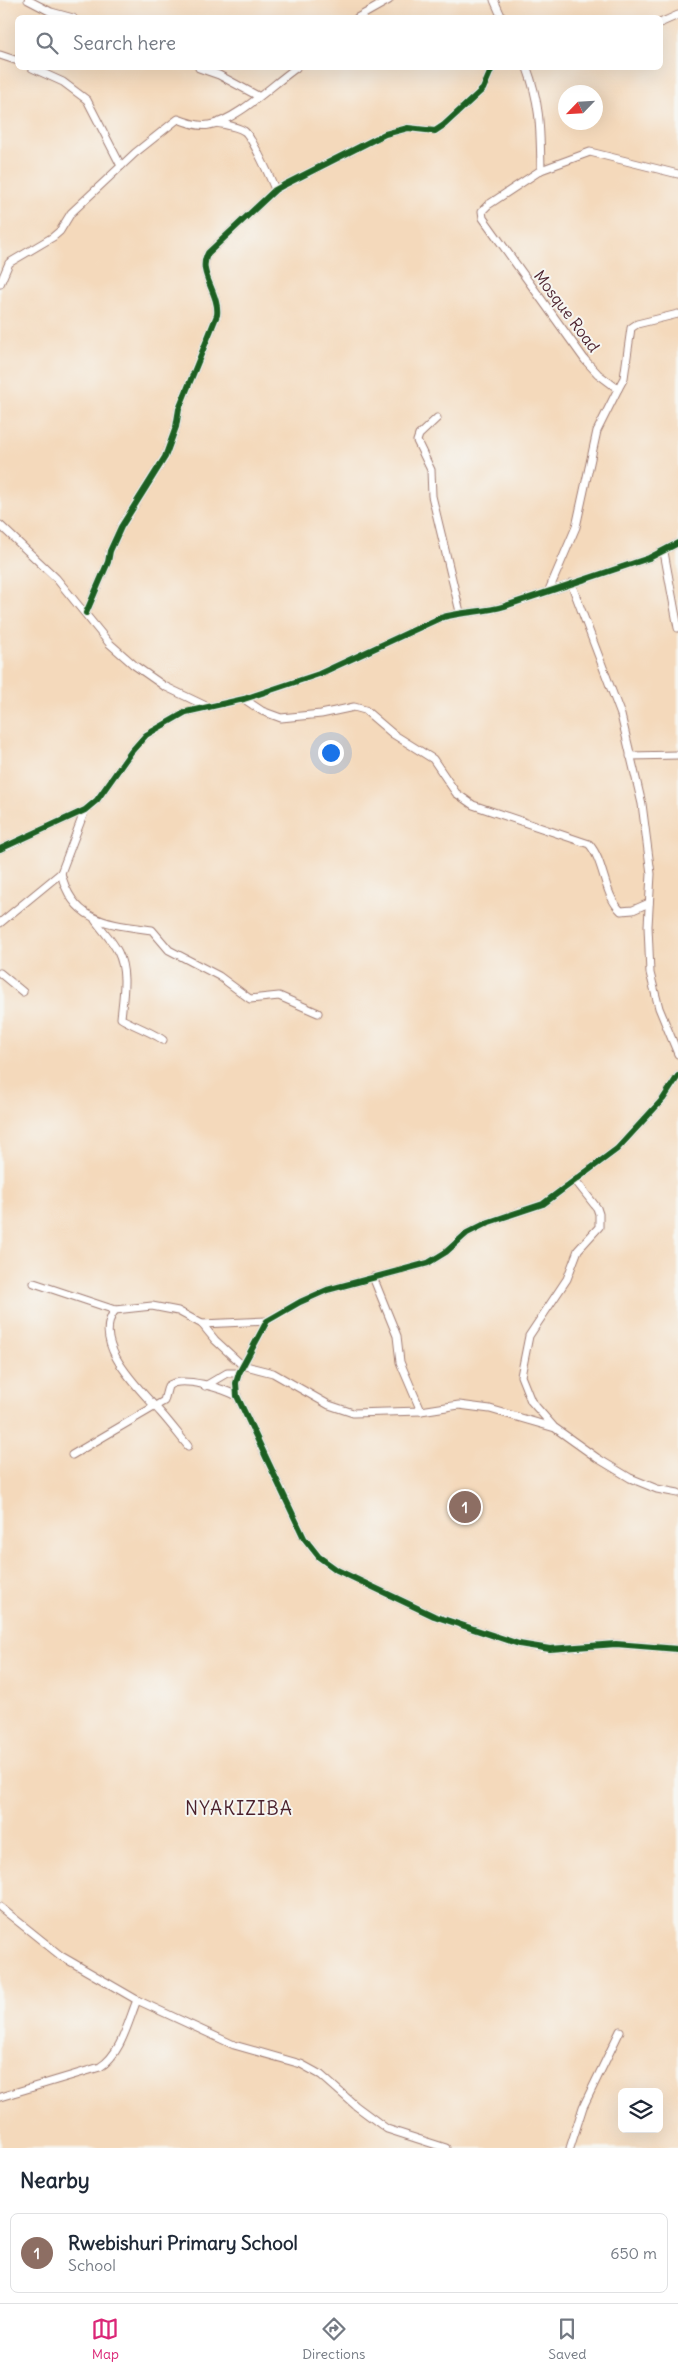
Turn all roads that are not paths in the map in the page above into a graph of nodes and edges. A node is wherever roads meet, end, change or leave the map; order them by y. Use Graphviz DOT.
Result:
graph roads {
  1 [pos="28,0"];
  2 [pos="390,0"];
  3 [pos="494,0"];
  4 [pos="62,15"];
  5 [pos="362,15"];
  6 [pos="500,15"];
  7 [pos="678,16"];
  8 [pos="663,22"];
  9 [pos="0,55"];
  10 [pos="15,60"];
  11 [pos="36,70"];
  12 [pos="205,70"];
  13 [pos="293,70"];
  14 [pos="491,70"];
  15 [pos="528,70"];
  16 [pos="258,96"];
  17 [pos="217,123"];
  18 [pos="121,166"];
  19 [pos="541,170"];
  20 [pos="678,174"];
  21 [pos="275,190"];
  22 [pos="0,284"];
  23 [pos="678,314"];
  24 [pos="618,389"];
  25 [pos="437,418"];
  26 [pos="0,525"];
  27 [pos="678,543"];
  28 [pos="664,552"];
  29 [pos="571,583"];
  30 [pos="549,590"];
  31 [pos="460,612"];
  32 [pos="86,613"];
  33 [pos="678,628"];
  34 [pos="244,699"];
  35 [pos="206,706"];
  36 [pos="678,755"];
  37 [pos="630,756"];
  38 [pos="85,810"];
  39 [pos="0,849"];
  40 [pos="61,873"];
  41 [pos="649,903"];
  42 [pos="95,920"];
  43 [pos="0,922"];
  44 [pos="0,973"];
  45 [pos="23,992"];
  46 [pos="318,1013"];
  47 [pos="163,1040"];
  48 [pos="678,1054"];
  49 [pos="678,1076"];
  50 [pos="575,1180"];
  51 [pos="373,1277"];
  52 [pos="34,1283"];
  53 [pos="115,1310"];
  54 [pos="267,1321"];
  55 [pos="202,1324"];
  56 [pos="242,1365"];
  57 [pos="238,1373"];
  58 [pos="205,1386"];
  59 [pos="237,1396"];
  60 [pos="154,1405"];
  61 [pos="421,1411"];
  62 [pos="555,1428"];
  63 [pos="188,1446"];
  64 [pos="72,1456"];
  65 [pos="678,1493"];
  66 [pos="678,1649"];
  67 [pos="0,1907"];
  68 [pos="137,2000"];
  69 [pos="620,2031"];
  70 [pos="0,2097"];
  71 [pos="446,2148"];
  72 [pos="570,2148"];
  1 -- 4 [label="street"];
  2 -- 5 [label="street"];
  3 -- 6 [label="street"];
  7 -- 8 [label="street"];
  9 -- 10 [label="street"];
  11 -- 18 [label="street"];
  12 -- 16 [label="street"];
  13 -- 16 [label="street"];
  14 -- 21 [label="street"];
  15 -- 19 [label="street"];
  16 -- 17 [label="street"];
  17 -- 18 [label="street"];
  17 -- 21 [label="street"];
  18 -- 22 [label="street"];
  19 -- 20 [label="street"];
  19 -- 24 [label="street, Mosque Road"];
  21 -- 32 [label="street"];
  23 -- 24 [label="street"];
  24 -- 30 [label="street"];
  25 -- 31 [label="street"];
  26 -- 32 [label="street"];
  27 -- 28 [label="street"];
  28 -- 29 [label="street"];
  28 -- 33 [label="street"];
  29 -- 30 [label="street"];
  29 -- 37 [label="street"];
  30 -- 31 [label="street"];
  31 -- 34 [label="street"];
  32 -- 35 [label="street"];
  34 -- 35 [label="street"];
  34 -- 41 [label="street"];
  35 -- 38 [label="street"];
  36 -- 37 [label="street"];
  37 -- 41 [label="street"];
  38 -- 39 [label="street"];
  38 -- 40 [label="street"];
  40 -- 42 [label="street"];
  40 -- 43 [label="street"];
  41 -- 48 [label="street"];
  42 -- 46 [label="street"];
  42 -- 47 [label="street"];
  44 -- 45 [label="street"];
  49 -- 50 [label="street"];
  50 -- 51 [label="street"];
  50 -- 62 [label="street"];
  51 -- 54 [label="street"];
  51 -- 61 [label="street"];
  52 -- 53 [label="street"];
  53 -- 55 [label="street"];
  53 -- 60 [label="street"];
  54 -- 55 [label="street"];
  54 -- 56 [label="street"];
  55 -- 56 [label="street"];
  56 -- 57 [label="street"];
  56 -- 61 [label="street"];
  57 -- 58 [label="street"];
  57 -- 59 [label="street"];
  58 -- 59 [label="street"];
  58 -- 60 [label="street"];
  59 -- 66 [label="street"];
  60 -- 63 [label="street"];
  60 -- 64 [label="street"];
  61 -- 62 [label="street"];
  62 -- 65 [label="street"];
  67 -- 68 [label="street"];
  68 -- 70 [label="street"];
  68 -- 71 [label="street"];
  69 -- 72 [label="street"];
}
